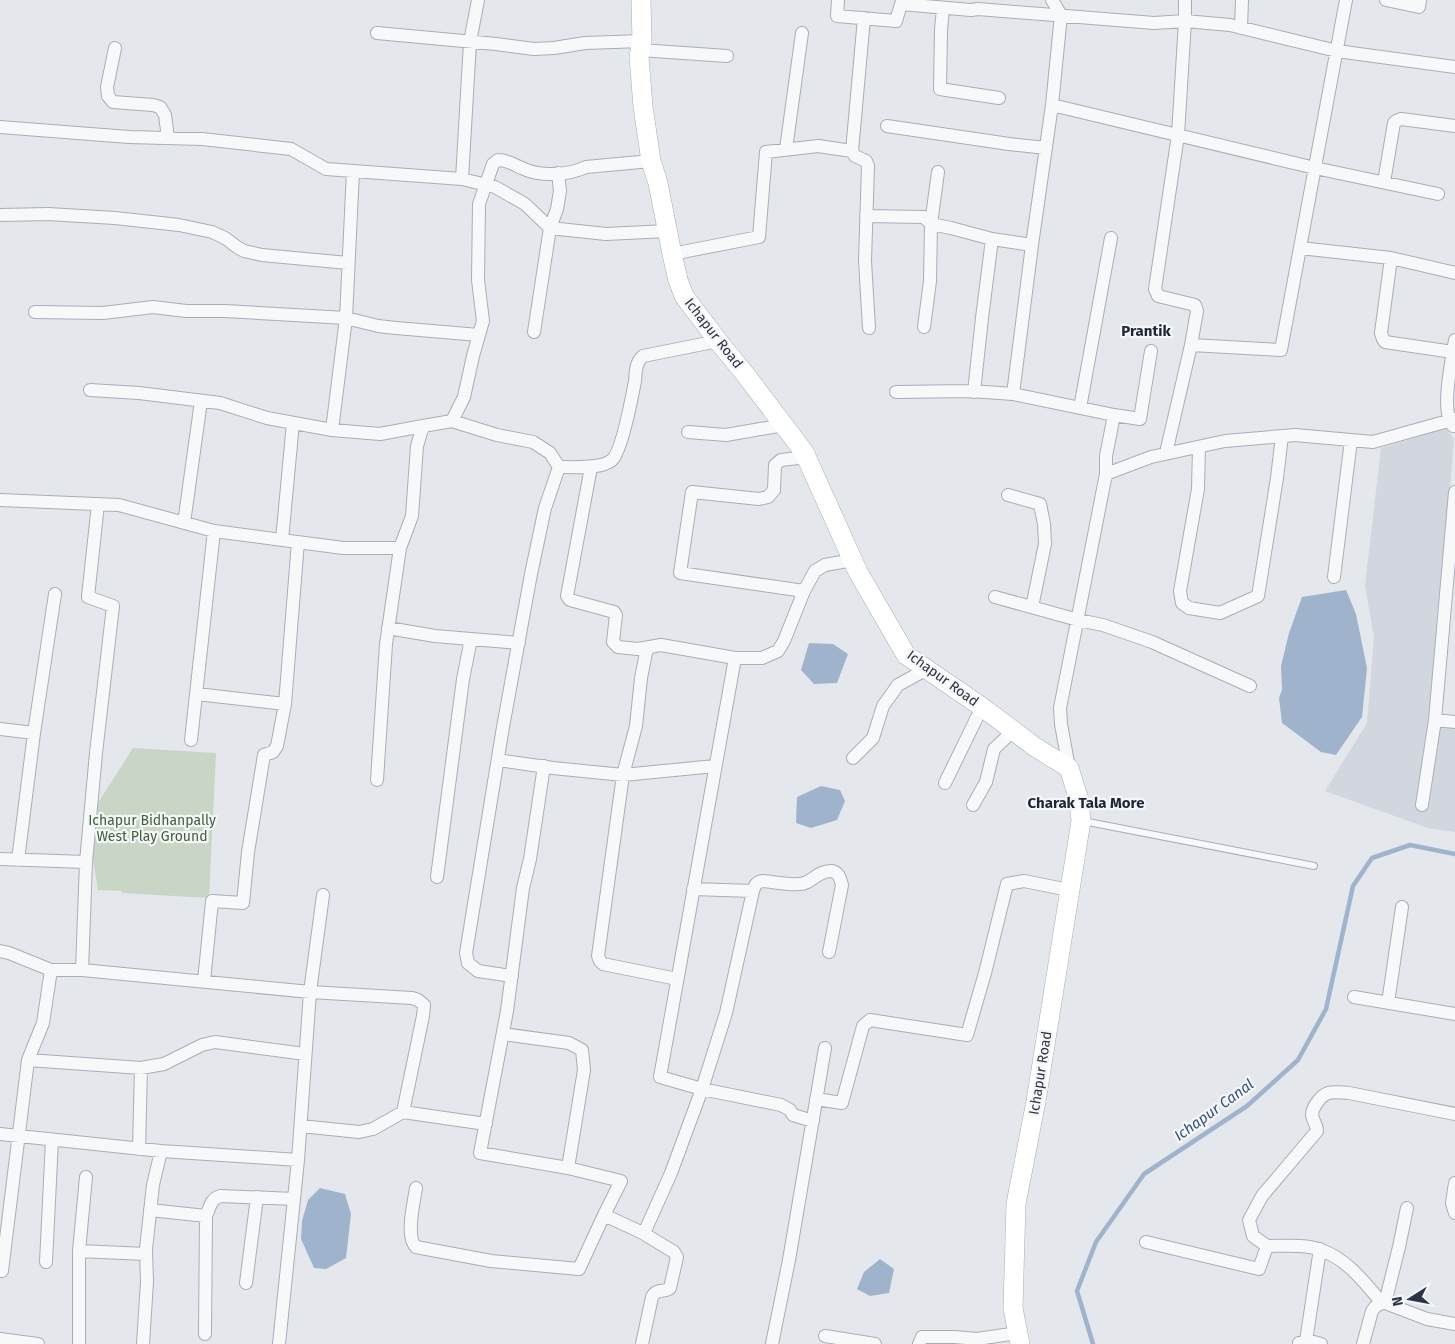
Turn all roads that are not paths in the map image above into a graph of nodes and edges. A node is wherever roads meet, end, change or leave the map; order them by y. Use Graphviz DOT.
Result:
graph roads {
  1 [pos="478,0"];
  2 [pos="641,0"];
  3 [pos="838,0"];
  4 [pos="1052,0"];
  5 [pos="1185,0"];
  6 [pos="1242,0"];
  7 [pos="1346,0"];
  8 [pos="1386,0"];
  9 [pos="1420,0"];
  10 [pos="943,8"];
  11 [pos="1061,15"];
  12 [pos="864,18"];
  13 [pos="1185,21"];
  14 [pos="1241,28"];
  15 [pos="377,34"];
  16 [pos="802,34"];
  17 [pos="470,42"];
  18 [pos="641,46"];
  19 [pos="115,48"];
  20 [pos="1337,51"];
  21 [pos="727,56"];
  22 [pos="1455,67"];
  23 [pos="998,98"];
  24 [pos="1052,105"];
  25 [pos="887,126"];
  26 [pos="1455,126"];
  27 [pos="0,127"];
  28 [pos="1178,135"];
  29 [pos="168,138"];
  30 [pos="1046,148"];
  31 [pos="786,149"];
  32 [pos="852,151"];
  33 [pos="651,160"];
  34 [pos="1315,168"];
  35 [pos="354,171"];
  36 [pos="938,172"];
  37 [pos="558,173"];
  38 [pos="462,178"];
  39 [pos="1384,182"];
  40 [pos="485,184"];
  41 [pos="1438,194"];
  42 [pos="0,216"];
  43 [pos="866,216"];
  44 [pos="931,224"];
  45 [pos="550,228"];
  46 [pos="667,231"];
  47 [pos="1111,238"];
  48 [pos="992,240"];
  49 [pos="1032,244"];
  50 [pos="1300,248"];
  51 [pos="672,254"];
  52 [pos="1391,258"];
  53 [pos="348,263"];
  54 [pos="1455,273"];
  55 [pos="35,312"];
  56 [pos="346,318"];
  57 [pos="924,327"];
  58 [pos="869,328"];
  59 [pos="534,332"];
  60 [pos="479,335"];
  61 [pos="718,341"];
  62 [pos="1191,345"];
  63 [pos="1454,346"];
  64 [pos="1151,350"];
  65 [pos="90,390"];
  66 [pos="896,392"];
  67 [pos="974,392"];
  68 [pos="1013,394"];
  69 [pos="201,401"];
  70 [pos="1080,408"];
  71 [pos="1114,415"];
  72 [pos="452,421"];
  73 [pos="293,423"];
  74 [pos="1453,423"];
  75 [pos="784,425"];
  76 [pos="423,426"];
  77 [pos="332,430"];
  78 [pos="688,432"];
  79 [pos="1282,436"];
  80 [pos="1351,440"];
  81 [pos="1198,447"];
  82 [pos="1166,453"];
  83 [pos="807,457"];
  84 [pos="559,467"];
  85 [pos="591,467"];
  86 [pos="1106,474"];
  87 [pos="1455,492"];
  88 [pos="1008,495"];
  89 [pos="0,500"];
  90 [pos="98,504"];
  91 [pos="184,522"];
  92 [pos="214,531"];
  93 [pos="1453,535"];
  94 [pos="282,540"];
  95 [pos="298,542"];
  96 [pos="400,548"];
  97 [pos="853,560"];
  98 [pos="1334,577"];
  99 [pos="804,592"];
  100 [pos="1451,593"];
  101 [pos="54,594"];
  102 [pos="995,596"];
  103 [pos="1032,607"];
  104 [pos="1078,620"];
  105 [pos="388,628"];
  106 [pos="471,639"];
  107 [pos="518,643"];
  108 [pos="647,648"];
  109 [pos="1442,651"];
  110 [pos="1455,653"];
  111 [pos="734,658"];
  112 [pos="927,669"];
  113 [pos="1250,686"];
  114 [pos="197,694"];
  115 [pos="285,704"];
  116 [pos="982,707"];
  117 [pos="1435,720"];
  118 [pos="1455,722"];
  119 [pos="0,729"];
  120 [pos="1014,730"];
  121 [pos="34,732"];
  122 [pos="191,740"];
  123 [pos="853,758"];
  124 [pos="498,760"];
  125 [pos="544,766"];
  126 [pos="715,766"];
  127 [pos="1069,768"];
  128 [pos="623,775"];
  129 [pos="377,780"];
  130 [pos="945,782"];
  131 [pos="973,805"];
  132 [pos="1422,805"];
  133 [pos="1081,821"];
  134 [pos="0,859"];
  135 [pos="18,860"];
  136 [pos="86,862"];
  137 [pos="1314,866"];
  138 [pos="437,877"];
  139 [pos="693,889"];
  140 [pos="1069,890"];
  141 [pos="753,891"];
  142 [pos="323,895"];
  143 [pos="1402,907"];
  144 [pos="0,951"];
  145 [pos="829,952"];
  146 [pos="51,970"];
  147 [pos="82,970"];
  148 [pos="512,976"];
  149 [pos="677,979"];
  150 [pos="204,981"];
  151 [pos="310,992"];
  152 [pos="1354,997"];
  153 [pos="1388,1003"];
  154 [pos="1455,1014"];
  155 [pos="503,1034"];
  156 [pos="825,1048"];
  157 [pos="305,1054"];
  158 [pos="28,1060"];
  159 [pos="141,1068"];
  160 [pos="702,1089"];
  161 [pos="816,1100"];
  162 [pos="402,1112"];
  163 [pos="1455,1114"];
  164 [pos="812,1120"];
  165 [pos="486,1124"];
  166 [pos="301,1126"];
  167 [pos="0,1134"];
  168 [pos="19,1136"];
  169 [pos="52,1140"];
  170 [pos="139,1149"];
  171 [pos="161,1151"];
  172 [pos="298,1160"];
  173 [pos="568,1168"];
  174 [pos="86,1177"];
  175 [pos="1455,1183"];
  176 [pos="416,1188"];
  177 [pos="257,1197"];
  178 [pos="294,1199"];
  179 [pos="1407,1208"];
  180 [pos="150,1210"];
  181 [pos="1455,1213"];
  182 [pos="604,1215"];
  183 [pos="206,1216"];
  184 [pos="645,1234"];
  185 [pos="1146,1242"];
  186 [pos="1267,1246"];
  187 [pos="1320,1249"];
  188 [pos="79,1251"];
  189 [pos="146,1254"];
  190 [pos="46,1262"];
  191 [pos="2,1271"];
  192 [pos="246,1283"];
  193 [pos="1384,1303"];
  194 [pos="1455,1324"];
  195 [pos="206,1334"];
  196 [pos="825,1336"];
  197 [pos="0,1339"];
  198 [pos="1019,1339"];
  199 [pos="1302,1343"];
  200 [pos="38,1344"];
  201 [pos="79,1344"];
  202 [pos="143,1344"];
  203 [pos="278,1344"];
  204 [pos="642,1344"];
  205 [pos="772,1344"];
  206 [pos="875,1344"];
  207 [pos="919,1344"];
  208 [pos="1321,1344"];
  209 [pos="1363,1344"];
  1 -- 17 [label="street"];
  2 -- 18 [label="street, Ichapur Road"];
  3 -- 12 [label="street"];
  4 -- 11 [label="street"];
  5 -- 13 [label="street"];
  6 -- 14 [label="street"];
  7 -- 20 [label="street"];
  8 -- 9 [label="street"];
  10 -- 11 [label="street"];
  10 -- 12 [label="street"];
  10 -- 23 [label="street"];
  11 -- 13 [label="street"];
  11 -- 24 [label="street"];
  12 -- 32 [label="street"];
  13 -- 14 [label="street"];
  13 -- 28 [label="street"];
  14 -- 20 [label="street"];
  15 -- 17 [label="street"];
  16 -- 31 [label="street"];
  17 -- 18 [label="street"];
  17 -- 38 [label="street"];
  18 -- 21 [label="street"];
  18 -- 33 [label="street, Ichapur Road"];
  19 -- 29 [label="street"];
  20 -- 22 [label="street"];
  20 -- 34 [label="street"];
  24 -- 28 [label="street"];
  24 -- 30 [label="street"];
  25 -- 30 [label="street"];
  26 -- 39 [label="street"];
  27 -- 29 [label="street"];
  28 -- 34 [label="street"];
  28 -- 62 [label="street"];
  29 -- 35 [label="street"];
  30 -- 49 [label="street"];
  31 -- 32 [label="street"];
  31 -- 51 [label="street"];
  32 -- 43 [label="street"];
  33 -- 37 [label="street"];
  33 -- 46 [label="street, Ichapur Road"];
  34 -- 39 [label="street"];
  34 -- 50 [label="street"];
  35 -- 38 [label="street"];
  35 -- 53 [label="street"];
  36 -- 44 [label="street"];
  37 -- 40 [label="street"];
  37 -- 45 [label="street"];
  38 -- 40 [label="street"];
  39 -- 41 [label="street"];
  40 -- 45 [label="street"];
  40 -- 60 [label="street"];
  42 -- 53 [label="street"];
  43 -- 44 [label="street"];
  43 -- 58 [label="street"];
  44 -- 48 [label="street"];
  44 -- 57 [label="street"];
  45 -- 46 [label="street"];
  45 -- 59 [label="street"];
  46 -- 51 [label="street, Ichapur Road"];
  47 -- 70 [label="street"];
  48 -- 49 [label="street"];
  48 -- 67 [label="street"];
  49 -- 68 [label="street"];
  50 -- 52 [label="street"];
  50 -- 62 [label="street"];
  51 -- 61 [label="street, Ichapur Road"];
  52 -- 54 [label="street"];
  52 -- 63 [label="street"];
  53 -- 56 [label="street"];
  55 -- 56 [label="street"];
  56 -- 60 [label="street"];
  56 -- 77 [label="street"];
  60 -- 72 [label="street"];
  61 -- 75 [label="street, Ichapur Road"];
  61 -- 85 [label="street"];
  62 -- 82 [label="street"];
  63 -- 74 [label="street"];
  64 -- 71 [label="street"];
  65 -- 69 [label="street"];
  66 -- 67 [label="street"];
  67 -- 68 [label="street"];
  68 -- 70 [label="street"];
  69 -- 73 [label="street"];
  69 -- 91 [label="street"];
  70 -- 71 [label="street"];
  71 -- 86 [label="street"];
  72 -- 76 [label="street"];
  72 -- 84 [label="street"];
  73 -- 77 [label="street"];
  73 -- 94 [label="street"];
  74 -- 80 [label="street"];
  75 -- 78 [label="street"];
  75 -- 83 [label="street, Ichapur Road"];
  76 -- 77 [label="street"];
  76 -- 96 [label="street"];
  79 -- 80 [label="street"];
  79 -- 81 [label="street"];
  79 -- 81 [label="street"];
  80 -- 98 [label="street"];
  81 -- 82 [label="street"];
  82 -- 86 [label="street"];
  83 -- 97 [label="street, Ichapur Road"];
  83 -- 99 [label="street"];
  84 -- 85 [label="street"];
  84 -- 107 [label="street"];
  85 -- 108 [label="street"];
  86 -- 104 [label="street"];
  87 -- 93 [label="street"];
  88 -- 103 [label="street"];
  89 -- 90 [label="street"];
  90 -- 91 [label="street"];
  90 -- 136 [label="street"];
  91 -- 92 [label="street"];
  92 -- 94 [label="street"];
  92 -- 114 [label="street"];
  93 -- 100 [label="street"];
  94 -- 95 [label="street"];
  95 -- 96 [label="street"];
  95 -- 115 [label="street"];
  96 -- 105 [label="street"];
  97 -- 99 [label="street"];
  97 -- 112 [label="street, Ichapur Road"];
  99 -- 111 [label="street"];
  100 -- 109 [label="street"];
  101 -- 121 [label="street"];
  102 -- 103 [label="street"];
  103 -- 104 [label="street"];
  104 -- 113 [label="street"];
  104 -- 127 [label="street"];
  105 -- 106 [label="street"];
  105 -- 129 [label="street"];
  106 -- 107 [label="street"];
  106 -- 138 [label="street"];
  107 -- 124 [label="street"];
  108 -- 111 [label="street"];
  108 -- 128 [label="street"];
  109 -- 110 [label="street"];
  109 -- 117 [label="street"];
  111 -- 126 [label="street"];
  112 -- 116 [label="street, Ichapur Road"];
  112 -- 123 [label="street"];
  114 -- 115 [label="street"];
  114 -- 122 [label="street"];
  115 -- 150 [label="street"];
  116 -- 120 [label="street, Ichapur Road"];
  116 -- 130 [label="street"];
  117 -- 118 [label="street"];
  117 -- 132 [label="street"];
  119 -- 121 [label="street"];
  120 -- 127 [label="street, Ichapur Road"];
  120 -- 131 [label="street"];
  121 -- 135 [label="street"];
  124 -- 125 [label="street"];
  124 -- 148 [label="street"];
  125 -- 128 [label="street"];
  125 -- 148 [label="street"];
  126 -- 128 [label="street"];
  126 -- 139 [label="street"];
  127 -- 133 [label="street, Ichapur Road"];
  128 -- 149 [label="street"];
  133 -- 137 [label="lane"];
  133 -- 140 [label="street, Ichapur Road"];
  134 -- 135 [label="street"];
  135 -- 136 [label="street"];
  136 -- 147 [label="street"];
  139 -- 141 [label="street"];
  139 -- 149 [label="street"];
  140 -- 161 [label="street"];
  140 -- 198 [label="street, Ichapur Road"];
  141 -- 145 [label="street"];
  141 -- 160 [label="street"];
  142 -- 151 [label="street"];
  143 -- 153 [label="street"];
  144 -- 146 [label="street"];
  146 -- 147 [label="street"];
  146 -- 158 [label="street"];
  147 -- 150 [label="street"];
  148 -- 155 [label="street"];
  149 -- 160 [label="street"];
  150 -- 151 [label="street"];
  151 -- 157 [label="street"];
  151 -- 162 [label="street"];
  152 -- 153 [label="street"];
  153 -- 154 [label="street"];
  155 -- 165 [label="street"];
  155 -- 173 [label="street"];
  156 -- 161 [label="street"];
  157 -- 159 [label="street"];
  157 -- 166 [label="street"];
  158 -- 159 [label="street"];
  158 -- 168 [label="street"];
  159 -- 170 [label="street"];
  160 -- 164 [label="street"];
  160 -- 184 [label="street"];
  161 -- 164 [label="street"];
  162 -- 165 [label="street"];
  162 -- 166 [label="street"];
  163 -- 186 [label="street"];
  164 -- 205 [label="street"];
  165 -- 173 [label="street"];
  166 -- 172 [label="street"];
  167 -- 168 [label="street"];
  168 -- 169 [label="street"];
  168 -- 191 [label="street"];
  169 -- 170 [label="street"];
  169 -- 190 [label="street"];
  170 -- 171 [label="street"];
  171 -- 172 [label="street"];
  171 -- 180 [label="street"];
  172 -- 178 [label="street"];
  173 -- 182 [label="street"];
  174 -- 188 [label="street"];
  175 -- 181 [label="street"];
  176 -- 182 [label="street"];
  177 -- 178 [label="street"];
  177 -- 183 [label="street"];
  177 -- 192 [label="street"];
  178 -- 203 [label="street"];
  179 -- 193 [label="street"];
  180 -- 183 [label="street"];
  180 -- 189 [label="street"];
  182 -- 184 [label="street"];
  183 -- 195 [label="street"];
  184 -- 204 [label="street"];
  185 -- 186 [label="street"];
  186 -- 187 [label="street"];
  187 -- 193 [label="street"];
  187 -- 199 [label="street"];
  188 -- 189 [label="street"];
  188 -- 201 [label="street"];
  189 -- 202 [label="street"];
  193 -- 194 [label="street"];
  193 -- 209 [label="street"];
  196 -- 206 [label="street"];
  197 -- 200 [label="street"];
  198 -- 207 [label="street"];
  199 -- 208 [label="street"];
}
